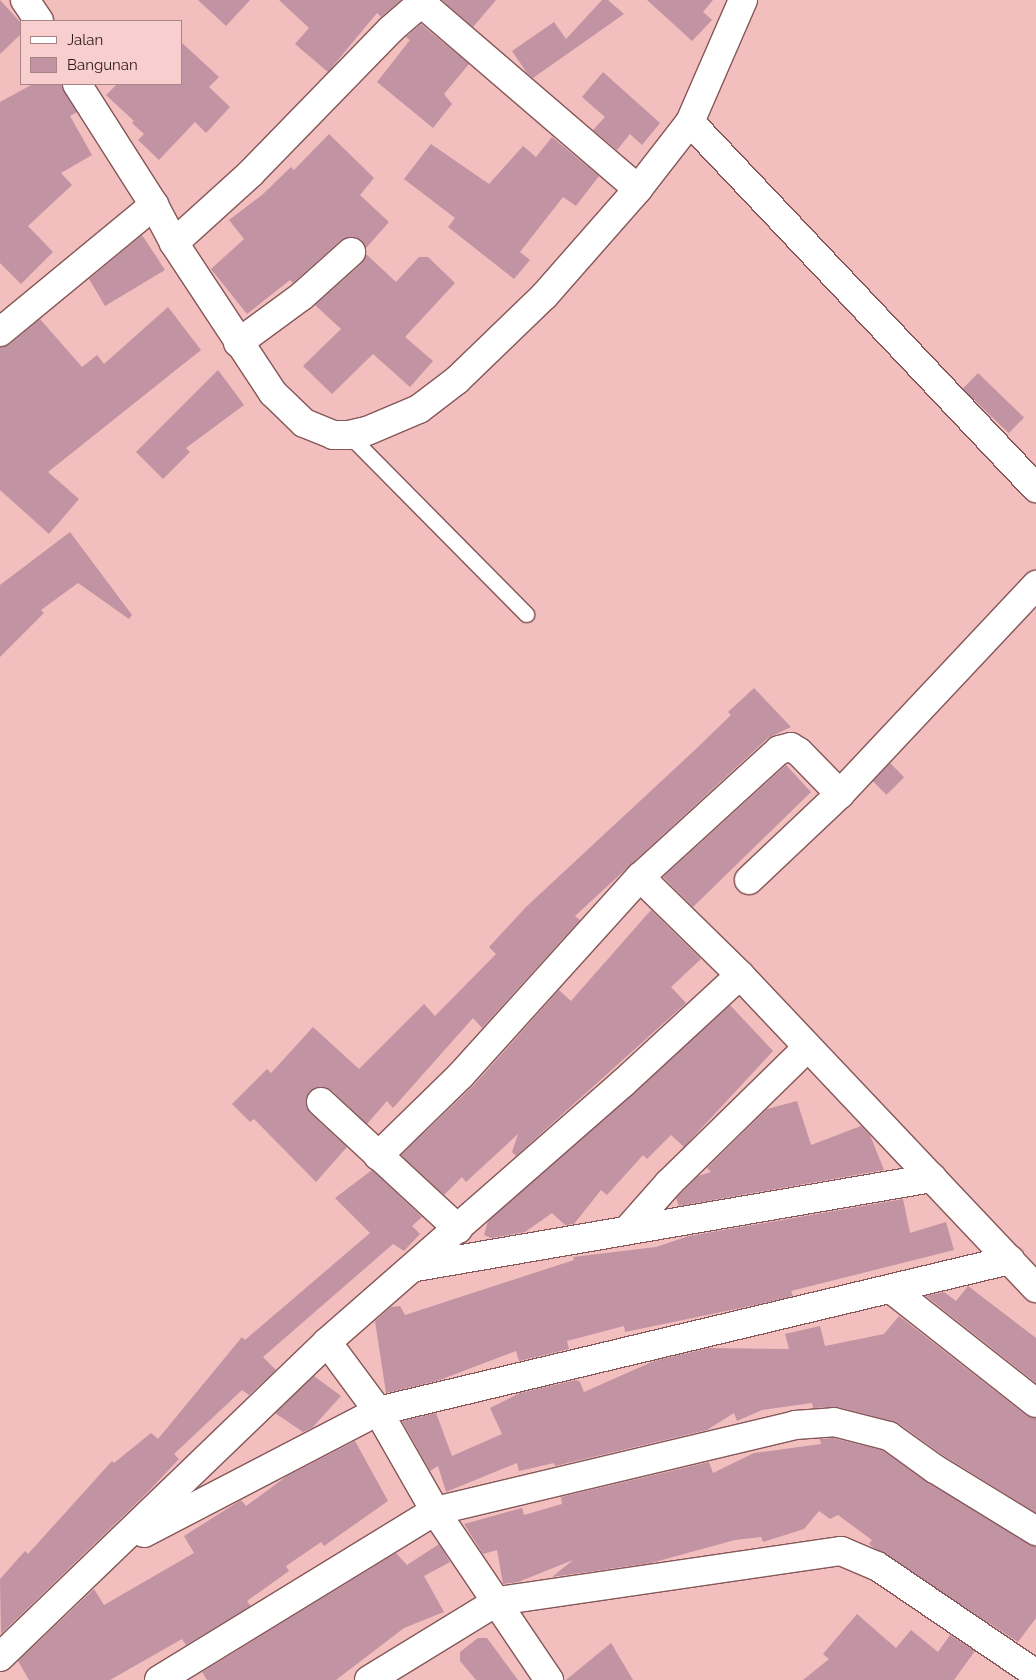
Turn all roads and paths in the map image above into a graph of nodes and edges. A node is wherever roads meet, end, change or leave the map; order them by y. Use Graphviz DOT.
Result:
graph roads {
  1 [pos="25,0"];
  2 [pos="743,0"];
  3 [pos="422,4"];
  4 [pos="37,20"];
  5 [pos="78,85"];
  6 [pos="690,122"];
  7 [pos="638,189"];
  8 [pos="154,205"];
  9 [pos="174,243"];
  10 [pos="351,252"];
  11 [pos="0,332"];
  12 [pos="238,343"];
  13 [pos="349,435"];
  14 [pos="1036,488"];
  15 [pos="1036,585"];
  16 [pos="526,614"];
  17 [pos="840,794"];
  18 [pos="640,878"];
  19 [pos="749,880"];
  20 [pos="740,975"];
  21 [pos="807,1048"];
  22 [pos="321,1102"];
  23 [pos="378,1156"];
  24 [pos="932,1178"];
  25 [pos="629,1228"];
  26 [pos="458,1229"];
  27 [pos="1010,1260"];
  28 [pos="414,1267"];
  29 [pos="1036,1288"];
  30 [pos="891,1289"];
  31 [pos="327,1342"];
  32 [pos="1036,1403"];
  33 [pos="378,1411"];
  34 [pos="435,1510"];
  35 [pos="1036,1531"];
  36 [pos="119,1546"];
  37 [pos="498,1601"];
  38 [pos="0,1657"];
  39 [pos="1027,1669"];
  40 [pos="159,1680"];
  41 [pos="369,1680"];
  42 [pos="549,1680"];
  1 -- 4 [label="street"];
  2 -- 6 [label="street"];
  3 -- 7 [label="street"];
  3 -- 9 [label="street"];
  5 -- 8 [label="street"];
  6 -- 7 [label="street"];
  6 -- 14 [label="street"];
  7 -- 13 [label="street"];
  8 -- 9 [label="street"];
  8 -- 11 [label="street"];
  9 -- 12 [label="street"];
  10 -- 12 [label="street"];
  12 -- 13 [label="street"];
  13 -- 16 [label="lane"];
  15 -- 17 [label="street"];
  17 -- 18 [label="street"];
  17 -- 19 [label="street"];
  18 -- 20 [label="street"];
  18 -- 23 [label="street"];
  20 -- 21 [label="street"];
  20 -- 26 [label="street"];
  21 -- 24 [label="street"];
  21 -- 25 [label="street"];
  22 -- 23 [label="street"];
  23 -- 26 [label="street"];
  24 -- 25 [label="street"];
  24 -- 27 [label="street"];
  25 -- 28 [label="street"];
  26 -- 28 [label="street"];
  27 -- 29 [label="street"];
  27 -- 30 [label="street"];
  28 -- 31 [label="street"];
  30 -- 32 [label="street"];
  30 -- 33 [label="street"];
  31 -- 33 [label="street"];
  31 -- 36 [label="street"];
  33 -- 34 [label="street"];
  33 -- 36 [label="street"];
  34 -- 35 [label="street"];
  34 -- 37 [label="street"];
  34 -- 40 [label="street"];
  36 -- 38 [label="street"];
  37 -- 39 [label="street"];
  37 -- 41 [label="street"];
  37 -- 42 [label="street"];
}
